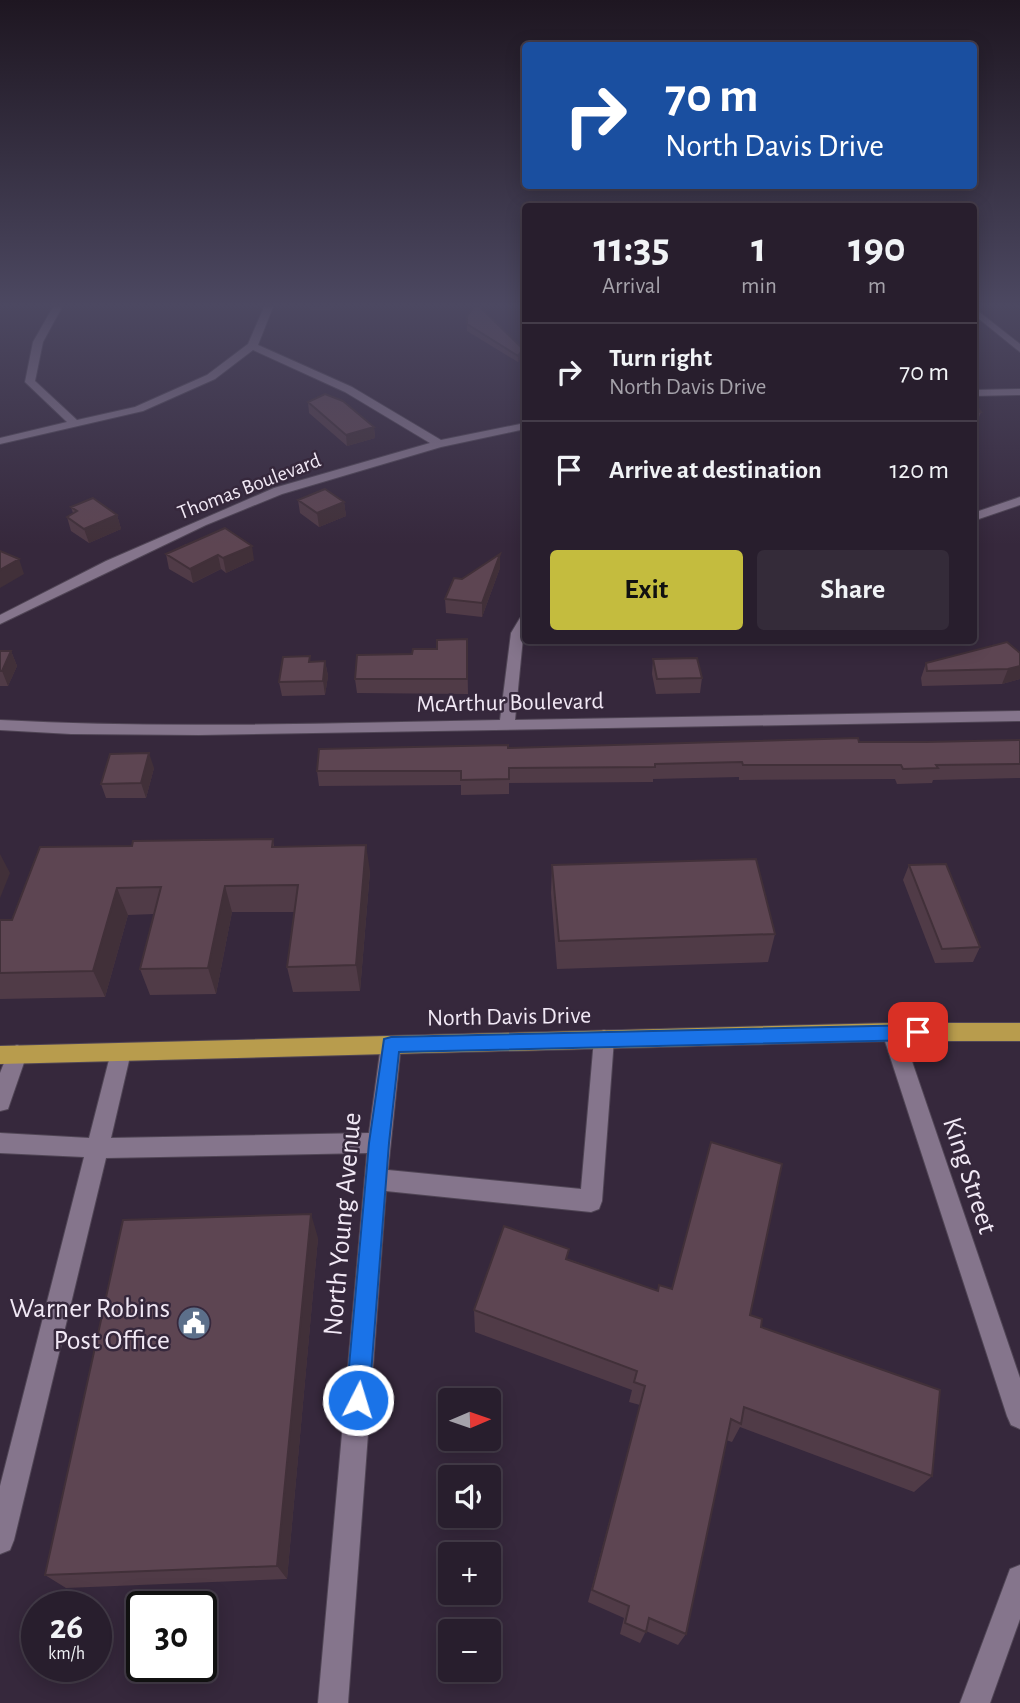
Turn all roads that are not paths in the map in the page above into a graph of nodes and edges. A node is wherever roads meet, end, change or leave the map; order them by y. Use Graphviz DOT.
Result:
graph roads {
  1 [pos="35,386"];
  2 [pos="191,386"];
  3 [pos="343,386"];
  4 [pos="1020,392"];
  5 [pos="977,393"];
  6 [pos="76,425"];
  7 [pos="522,427"];
  8 [pos="0,441"];
  9 [pos="439,444"];
  10 [pos="1020,501"];
  11 [pos="977,516"];
  12 [pos="0,620"];
  13 [pos="522,626"];
  14 [pos="1020,716"];
  15 [pos="507,724"];
  16 [pos="0,725"];
  17 [pos="892,1032"];
  18 [pos="1020,1032"];
  19 [pos="604,1040"];
  20 [pos="391,1045"];
  21 [pos="121,1052"];
  22 [pos="9,1054"];
  23 [pos="0,1102"];
  24 [pos="0,1143"];
  25 [pos="379,1143"];
  26 [pos="97,1148"];
  27 [pos="376,1180"];
  28 [pos="1020,1416"];
  29 [pos="0,1540"];
  30 [pos="1020,1579"];
  31 [pos="333,1703"];
  32 [pos="975,1703"];
  1 -- 6 [label="street"];
  2 -- 6 [label="street"];
  3 -- 9 [label="street"];
  4 -- 5 [label="street"];
  6 -- 8 [label="street"];
  7 -- 9 [label="street, Thomas Boulevard"];
  9 -- 12 [label="street, Thomas Boulevard"];
  10 -- 11 [label="street"];
  13 -- 15 [label="street"];
  14 -- 15 [label="street, McArthur Boulevard"];
  15 -- 16 [label="street, McArthur Boulevard"];
  17 -- 18 [label="main road, North Davis Drive"];
  17 -- 19 [label="main road, North Davis Drive"];
  17 -- 28 [label="street, King Street"];
  19 -- 20 [label="main road, North Davis Drive"];
  19 -- 27 [label="street"];
  20 -- 21 [label="main road, North Davis Drive"];
  20 -- 25 [label="street, North Young Avenue"];
  21 -- 22 [label="main road, North Davis Drive"];
  21 -- 26 [label="street"];
  22 -- 23 [label="street"];
  24 -- 26 [label="street"];
  25 -- 26 [label="street"];
  25 -- 27 [label="street, North Young Avenue"];
  26 -- 29 [label="street"];
  27 -- 31 [label="street, North Young Avenue"];
  30 -- 32 [label="street"];
}
